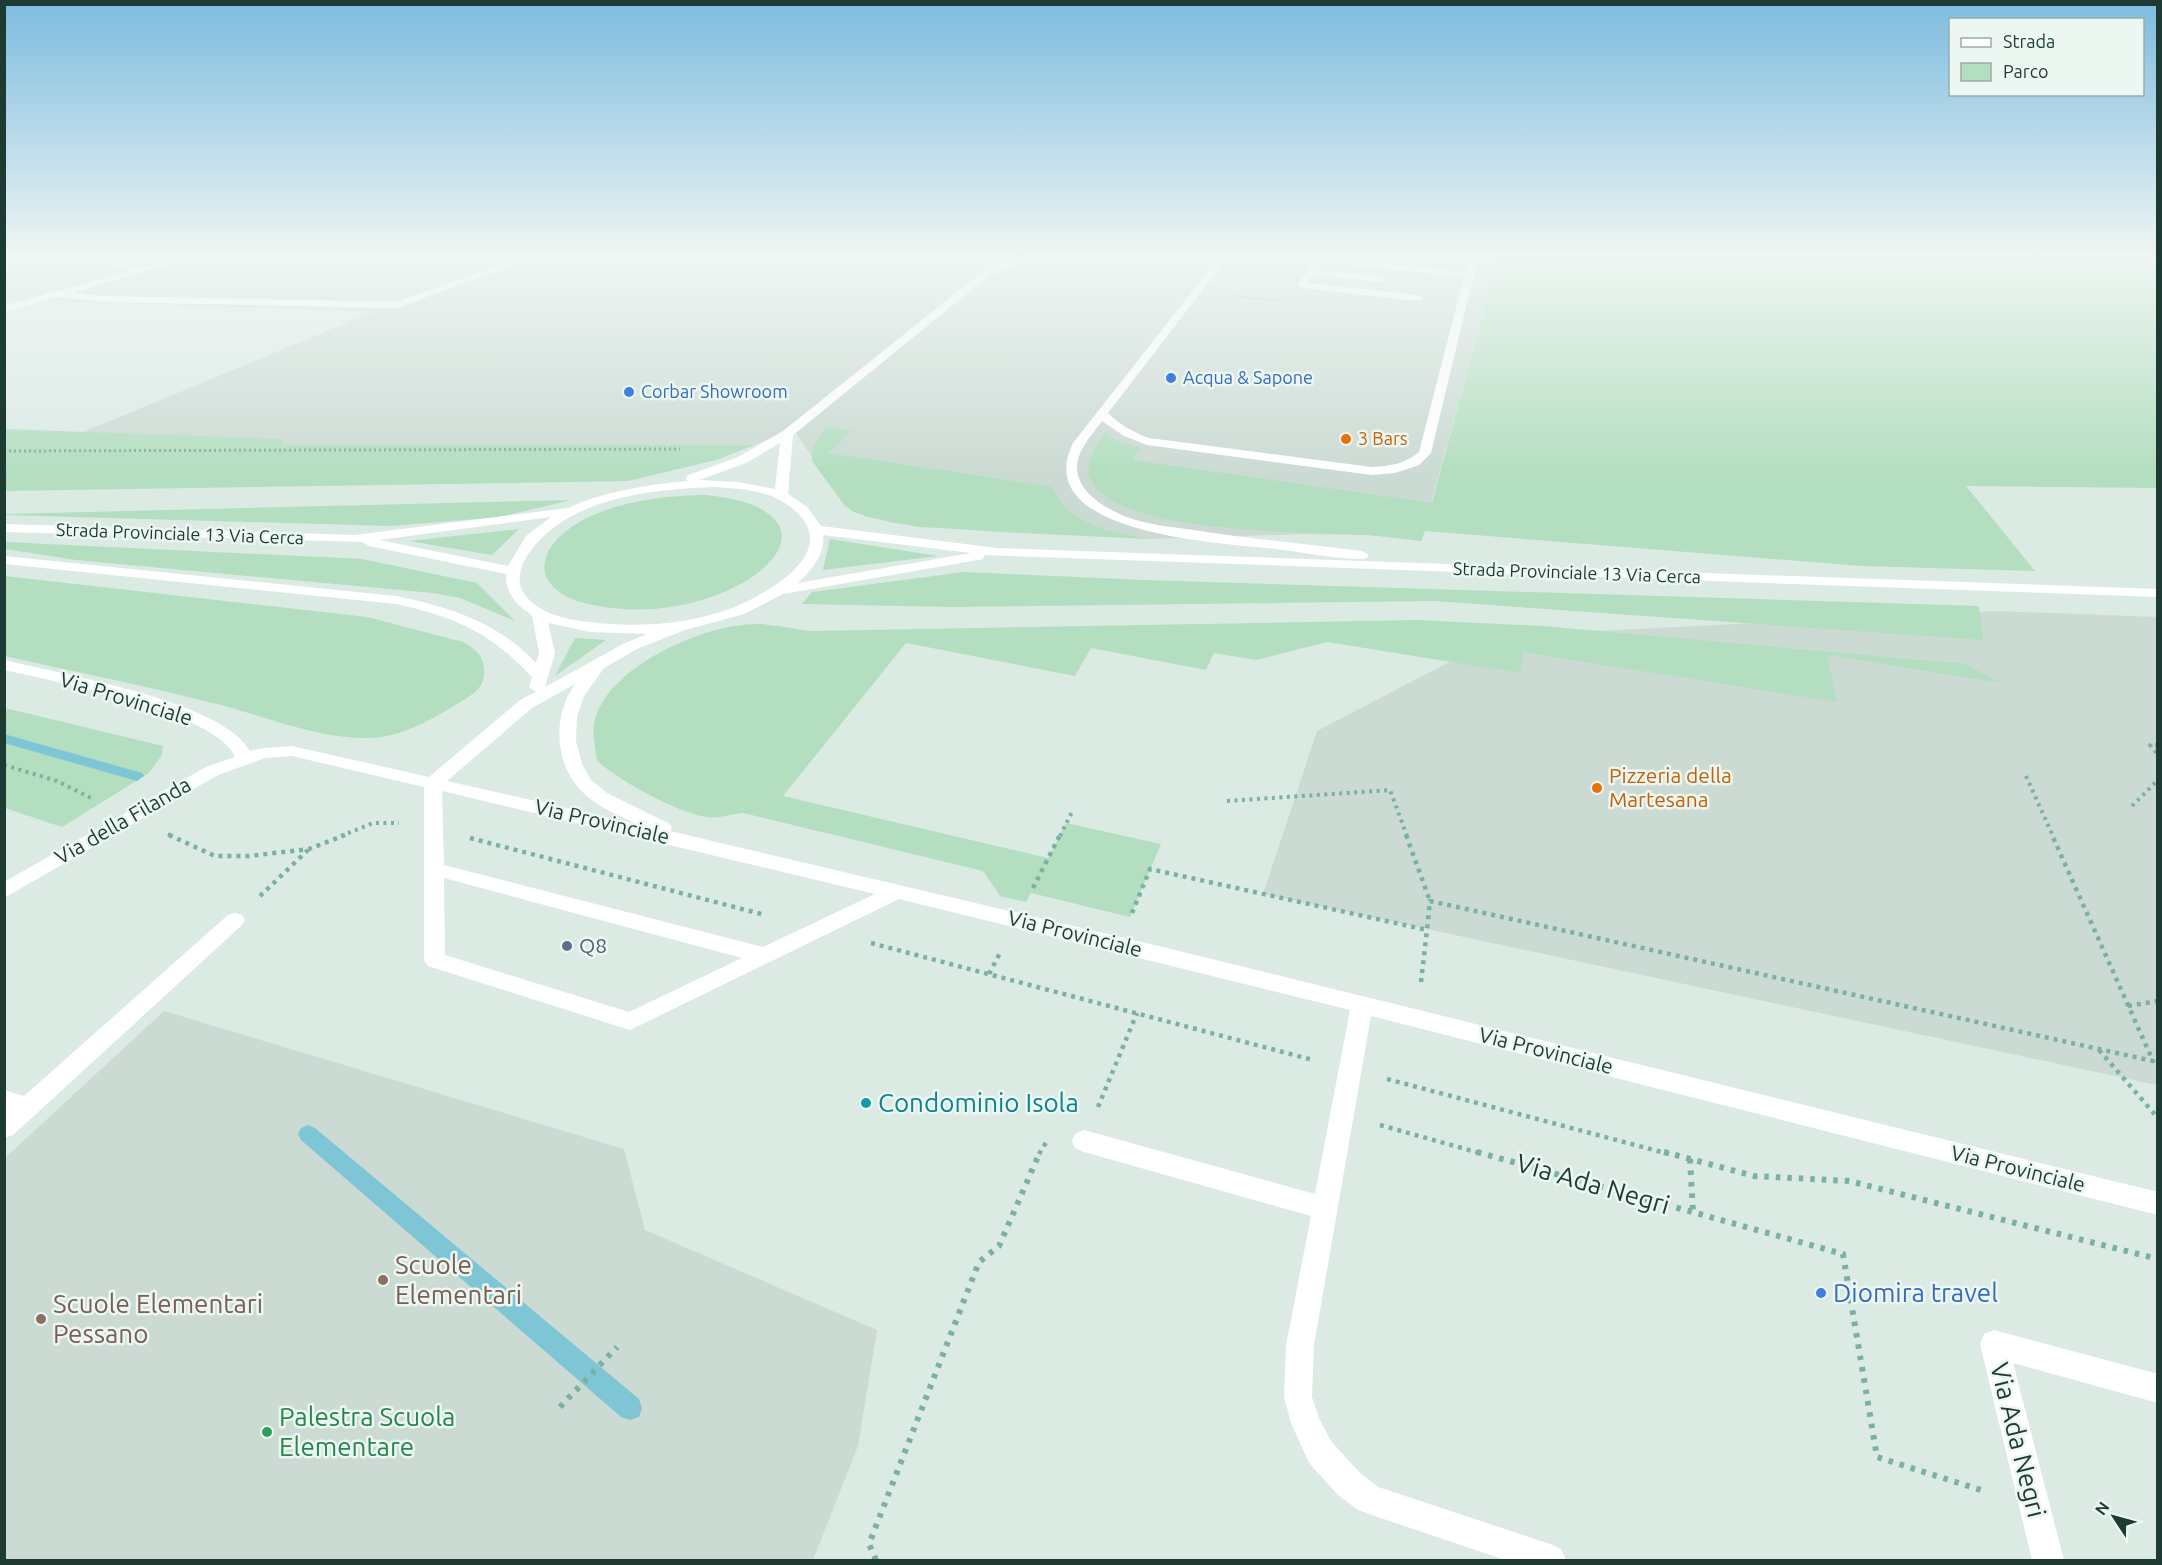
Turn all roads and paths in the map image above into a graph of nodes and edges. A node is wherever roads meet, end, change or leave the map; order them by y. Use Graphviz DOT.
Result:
graph roads {
  1 [pos="915,330"];
  2 [pos="1167,330"];
  3 [pos="1456,330"];
  4 [pos="1102,414"];
  5 [pos="787,434"];
  6 [pos="681,449"];
  7 [pos="4,451"];
  8 [pos="670,485"];
  9 [pos="781,496"];
  10 [pos="575,510"];
  11 [pos="4,528"];
  12 [pos="818,530"];
  13 [pos="355,539"];
  14 [pos="998,552"];
  15 [pos="4,560"];
  16 [pos="1473,570"];
  17 [pos="512,571"];
  18 [pos="779,591"];
  19 [pos="2157,593"];
  20 [pos="539,613"];
  21 [pos="681,626"];
  22 [pos="599,663"];
  23 [pos="4,665"];
  24 [pos="541,677"];
  25 [pos="526,704"];
  26 [pos="2157,745"];
  27 [pos="2157,755"];
  28 [pos="244,758"];
  29 [pos="4,765"];
  30 [pos="2026,776"];
  31 [pos="2157,780"];
  32 [pos="433,783"];
  33 [pos="1227,801"];
  34 [pos="2132,806"];
  35 [pos="1072,812"];
  36 [pos="131,817"];
  37 [pos="433,828"];
  38 [pos="697,844"];
  39 [pos="309,849"];
  40 [pos="434,868"];
  41 [pos="4,891"];
  42 [pos="896,891"];
  43 [pos="1430,901"];
  44 [pos="1130,917"];
  45 [pos="235,920"];
  46 [pos="1017,920"];
  47 [pos="817,929"];
  48 [pos="1427,930"];
  49 [pos="762,955"];
  50 [pos="2157,1001"];
  51 [pos="1362,1005"];
  52 [pos="2128,1006"];
  53 [pos="1137,1013"];
  54 [pos="1417,1019"];
  55 [pos="2099,1049"];
  56 [pos="1350,1070"];
  57 [pos="4,1100"];
  58 [pos="28,1107"];
  59 [pos="1342,1114"];
  60 [pos="2157,1118"];
  61 [pos="4,1128"];
  62 [pos="1084,1141"];
  63 [pos="1690,1159"];
  64 [pos="2157,1204"];
  65 [pos="1324,1208"];
  66 [pos="1693,1212"];
  67 [pos="2157,1259"];
  68 [pos="617,1347"];
  69 [pos="2157,1389"];
  70 [pos="560,1407"];
  71 [pos="2035,1507"];
  72 [pos="876,1560"];
  73 [pos="1550,1560"];
  74 [pos="2048,1560"];
  1 -- 5 [label="street"];
  2 -- 4 [label="street"];
  3 -- 4 [label="street"];
  4 -- 16 [label="street"];
  5 -- 8 [label="street"];
  5 -- 9 [label="street"];
  6 -- 7 [label="path"];
  8 -- 9 [label="street, Strada Provinciale 13 Via Cerca"];
  8 -- 10 [label="street, Strada Provinciale 13 Via Cerca"];
  9 -- 12 [label="street, Strada Provinciale 13 Via Cerca"];
  10 -- 13 [label="street, Strada Provinciale 13 Via Cerca"];
  10 -- 17 [label="street, Strada Provinciale 13 Via Cerca"];
  11 -- 13 [label="street, Strada Provinciale 13 Via Cerca"];
  12 -- 14 [label="street, Strada Provinciale 13 Via Cerca"];
  12 -- 18 [label="street, Strada Provinciale 13 Via Cerca"];
  13 -- 17 [label="street, Strada Provinciale 13 Via Cerca"];
  14 -- 16 [label="street, Strada Provinciale 13 Via Cerca"];
  14 -- 18 [label="street, Strada Provinciale 13 Via Cerca"];
  15 -- 24 [label="street"];
  16 -- 19 [label="street, Strada Provinciale 13 Via Cerca"];
  17 -- 20 [label="street, Strada Provinciale 13 Via Cerca"];
  18 -- 21 [label="street, Strada Provinciale 13 Via Cerca"];
  20 -- 21 [label="street, Strada Provinciale 13 Via Cerca"];
  20 -- 24 [label="street"];
  21 -- 22 [label="street"];
  22 -- 25 [label="street"];
  22 -- 38 [label="street"];
  23 -- 28 [label="street, Via Provinciale"];
  24 -- 25 [label="street"];
  25 -- 32 [label="street"];
  26 -- 27 [label="path"];
  28 -- 32 [label="street, Via Provinciale"];
  28 -- 36 [label="street, Via della Filanda"];
  29 -- 36 [label="path"];
  30 -- 52 [label="path"];
  31 -- 34 [label="path"];
  32 -- 37 [label="street"];
  32 -- 38 [label="street, Via Provinciale"];
  33 -- 43 [label="path"];
  35 -- 46 [label="path"];
  36 -- 39 [label="path"];
  36 -- 41 [label="street, Via della Filanda"];
  37 -- 39 [label="path"];
  37 -- 40 [label="street"];
  37 -- 47 [label="path"];
  38 -- 42 [label="street, Via Provinciale"];
  39 -- 45 [label="path"];
  40 -- 49 [label="street"];
  40 -- 49 [label="street"];
  42 -- 46 [label="street, Via Provinciale"];
  42 -- 47 [label="street"];
  43 -- 48 [label="path"];
  43 -- 55 [label="path"];
  44 -- 48 [label="path"];
  45 -- 58 [label="street"];
  46 -- 51 [label="street, Via Provinciale"];
  47 -- 49 [label="street"];
  47 -- 53 [label="path"];
  48 -- 54 [label="path"];
  50 -- 52 [label="path"];
  51 -- 54 [label="street, Via Provinciale"];
  51 -- 56 [label="street"];
  52 -- 55 [label="path"];
  53 -- 56 [label="path"];
  53 -- 62 [label="path"];
  54 -- 64 [label="street, Via Provinciale"];
  55 -- 60 [label="path"];
  56 -- 59 [label="street"];
  56 -- 63 [label="path"];
  57 -- 58 [label="street"];
  58 -- 61 [label="street"];
  59 -- 65 [label="street"];
  59 -- 66 [label="path, Via Ada Negri"];
  62 -- 65 [label="street"];
  62 -- 72 [label="path"];
  63 -- 66 [label="path"];
  63 -- 67 [label="path"];
  65 -- 73 [label="street"];
  66 -- 71 [label="path, Via Ada Negri"];
  68 -- 70 [label="path"];
  69 -- 71 [label="street, Via Ada Negri"];
  71 -- 74 [label="street, Via Ada Negri"];
}
